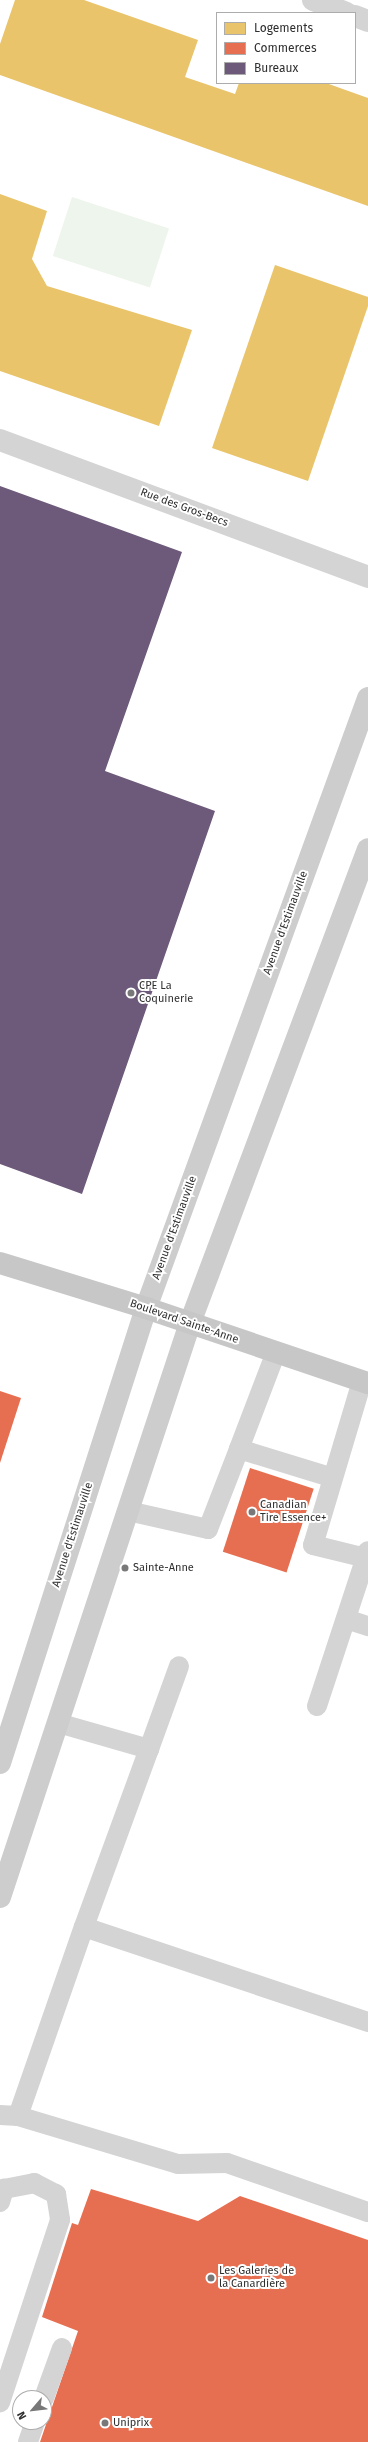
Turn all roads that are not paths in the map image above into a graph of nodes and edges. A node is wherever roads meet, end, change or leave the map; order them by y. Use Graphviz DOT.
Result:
graph roads {
  1 [pos="313,0"];
  2 [pos="344,12"];
  3 [pos="356,16"];
  4 [pos="368,21"];
  5 [pos="0,440"];
  6 [pos="368,576"];
  7 [pos="368,698"];
  8 [pos="368,848"];
  9 [pos="0,1263"];
  10 [pos="146,1308"];
  11 [pos="190,1323"];
  12 [pos="276,1352"];
  13 [pos="365,1382"];
  14 [pos="239,1449"];
  15 [pos="333,1478"];
  16 [pos="128,1510"];
  17 [pos="367,1555"];
  18 [pos="346,1619"];
  19 [pos="368,1626"];
  20 [pos="179,1666"];
  21 [pos="318,1706"];
  22 [pos="58,1723"];
  23 [pos="149,1749"];
  24 [pos="0,1764"];
  25 [pos="0,1897"];
  26 [pos="84,1927"];
  27 [pos="368,2022"];
  28 [pos="9,2115"];
  29 [pos="0,2202"];
  30 [pos="368,2212"];
  31 [pos="62,2348"];
  32 [pos="47,2390"];
  33 [pos="0,2402"];
  34 [pos="32,2430"];
  35 [pos="28,2442"];
  1 -- 2 [label="street"];
  3 -- 4 [label="street"];
  5 -- 6 [label="street, Rue des Gros-Becs"];
  7 -- 10 [label="main road, Avenue d'Estimauville"];
  8 -- 11 [label="main road"];
  9 -- 10 [label="main road, Boulevard Sainte-Anne"];
  10 -- 11 [label="main road, Boulevard Sainte-Anne"];
  10 -- 24 [label="main road, Avenue d'Estimauville"];
  11 -- 12 [label="main road, Boulevard Sainte-Anne"];
  11 -- 16 [label="main road"];
  12 -- 13 [label="main road, Boulevard Sainte-Anne"];
  12 -- 14 [label="lane"];
  13 -- 15 [label="lane"];
  14 -- 15 [label="lane"];
  14 -- 16 [label="lane"];
  15 -- 17 [label="lane"];
  16 -- 22 [label="main road"];
  17 -- 18 [label="lane"];
  18 -- 19 [label="lane"];
  18 -- 21 [label="lane"];
  20 -- 23 [label="lane"];
  22 -- 23 [label="lane"];
  22 -- 25 [label="main road"];
  23 -- 26 [label="lane"];
  26 -- 27 [label="lane"];
  26 -- 28 [label="lane"];
  28 -- 30 [label="lane"];
  29 -- 33 [label="lane"];
  31 -- 32 [label="lane"];
  34 -- 35 [label="lane"];
}
